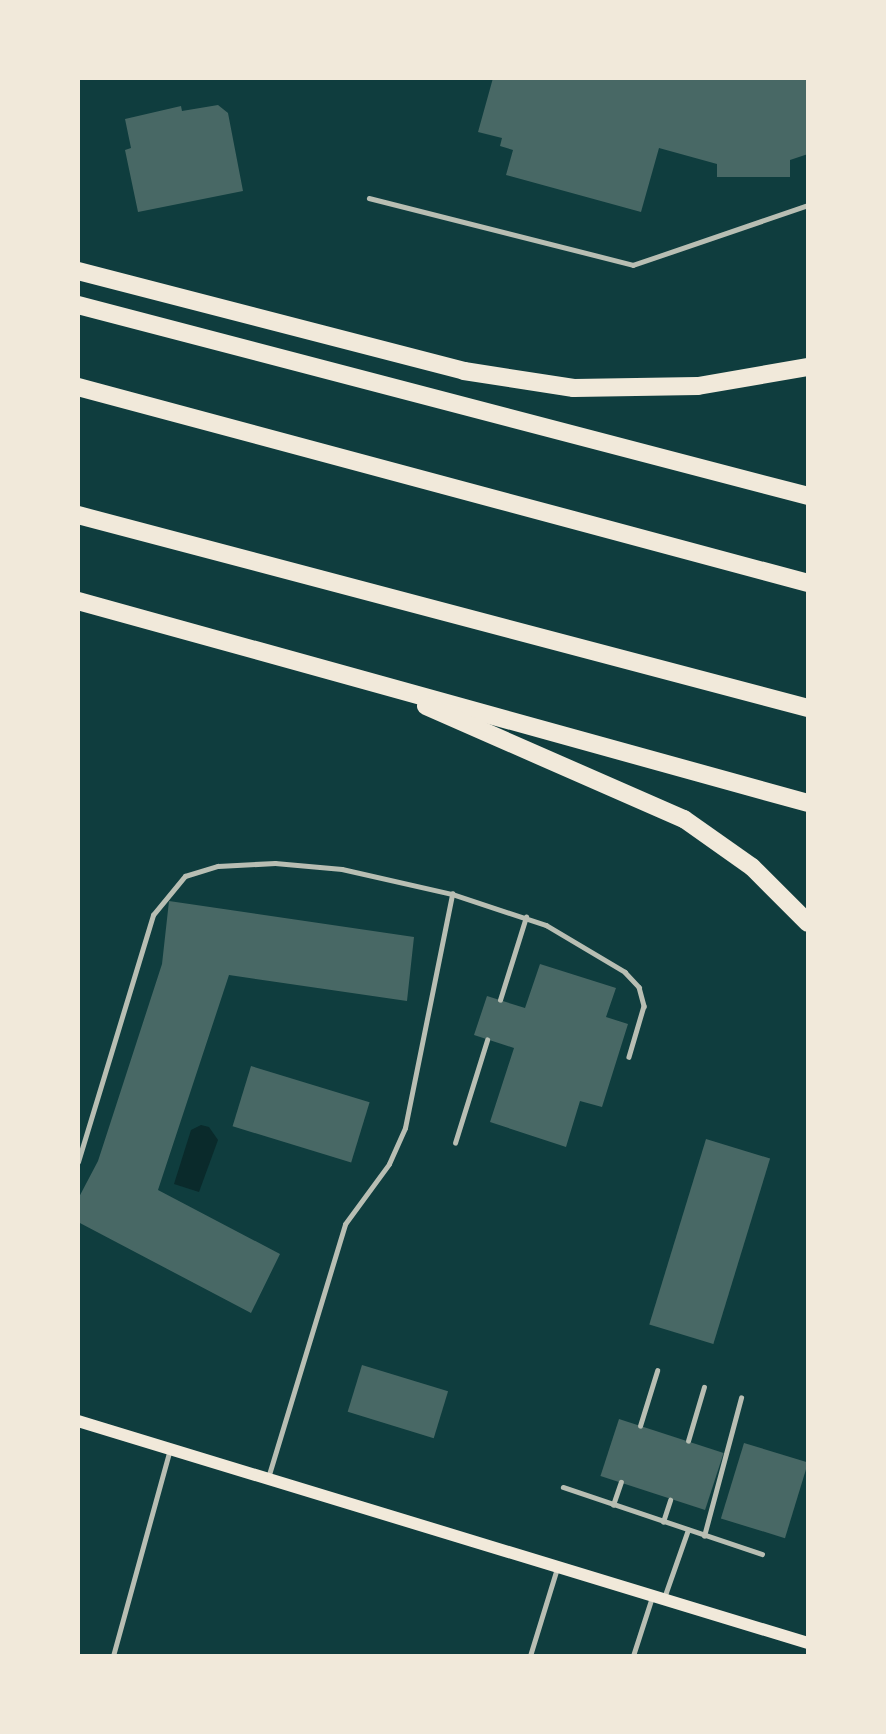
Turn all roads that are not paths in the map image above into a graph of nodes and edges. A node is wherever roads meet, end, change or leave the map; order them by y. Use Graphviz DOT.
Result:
graph roads {
  1 [pos="369,198"];
  2 [pos="808,205"];
  3 [pos="78,271"];
  4 [pos="78,305"];
  5 [pos="808,368"];
  6 [pos="78,387"];
  7 [pos="808,496"];
  8 [pos="78,515"];
  9 [pos="808,583"];
  10 [pos="78,601"];
  11 [pos="355,677"];
  12 [pos="808,708"];
  13 [pos="808,803"];
  14 [pos="452,894"];
  15 [pos="526,917"];
  16 [pos="808,923"];
  17 [pos="500,1000"];
  18 [pos="487,1040"];
  19 [pos="629,1057"];
  20 [pos="455,1143"];
  21 [pos="78,1162"];
  22 [pos="657,1371"];
  23 [pos="704,1387"];
  24 [pos="741,1398"];
  25 [pos="78,1421"];
  26 [pos="640,1426"];
  27 [pos="688,1442"];
  28 [pos="171,1449"];
  29 [pos="268,1479"];
  30 [pos="621,1482"];
  31 [pos="563,1486"];
  32 [pos="670,1500"];
  33 [pos="613,1505"];
  34 [pos="663,1522"];
  35 [pos="688,1530"];
  36 [pos="704,1536"];
  37 [pos="762,1554"];
  38 [pos="557,1568"];
  39 [pos="658,1598"];
  40 [pos="808,1643"];
  41 [pos="113,1656"];
  42 [pos="530,1656"];
  43 [pos="633,1656"];
  1 -- 2 [label="lane"];
  3 -- 5 [label="highway"];
  4 -- 7 [label="highway"];
  6 -- 9 [label="highway"];
  8 -- 12 [label="highway"];
  10 -- 11 [label="highway"];
  11 -- 13 [label="highway"];
  11 -- 16 [label="highway"];
  14 -- 15 [label="lane"];
  14 -- 21 [label="lane"];
  14 -- 29 [label="lane"];
  15 -- 17 [label="lane"];
  15 -- 19 [label="lane"];
  18 -- 20 [label="lane"];
  22 -- 26 [label="lane"];
  23 -- 27 [label="lane"];
  24 -- 36 [label="lane"];
  25 -- 28 [label="main road"];
  28 -- 29 [label="main road"];
  28 -- 41 [label="lane"];
  29 -- 38 [label="main road"];
  30 -- 33 [label="lane"];
  31 -- 33 [label="lane"];
  32 -- 34 [label="lane"];
  33 -- 34 [label="lane"];
  34 -- 35 [label="lane"];
  35 -- 36 [label="lane"];
  35 -- 39 [label="lane"];
  36 -- 37 [label="lane"];
  38 -- 39 [label="main road"];
  38 -- 42 [label="lane"];
  39 -- 40 [label="main road"];
  39 -- 43 [label="lane"];
}
